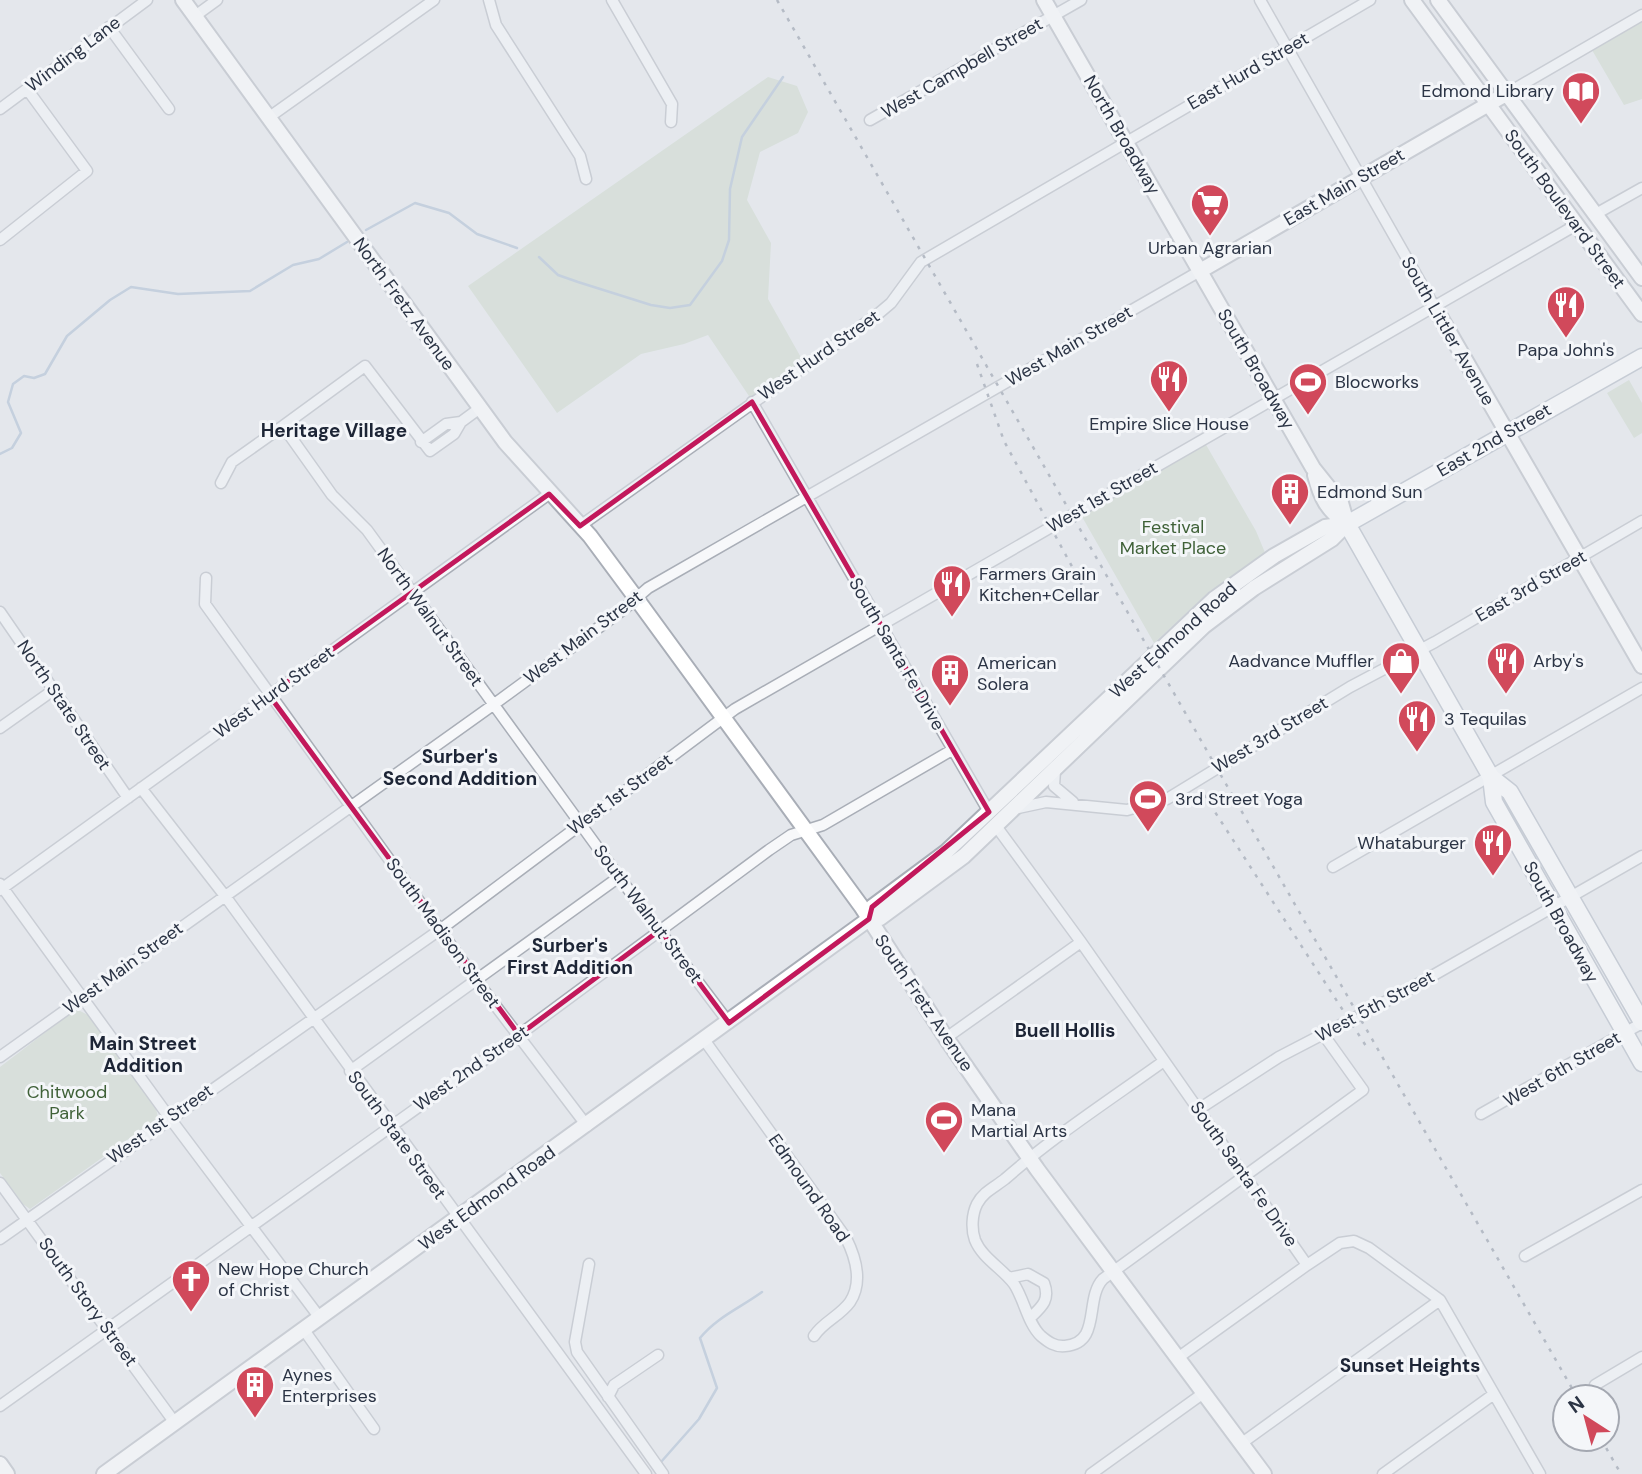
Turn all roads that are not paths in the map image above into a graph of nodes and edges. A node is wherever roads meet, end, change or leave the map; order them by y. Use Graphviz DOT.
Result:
graph roads {
  1 [pos="147,0"];
  2 [pos="183,0"];
  3 [pos="217,0"];
  4 [pos="434,0"];
  5 [pos="489,0"];
  6 [pos="611,0"];
  7 [pos="1044,0"];
  8 [pos="1081,0"];
  9 [pos="1260,0"];
  10 [pos="1370,0"];
  11 [pos="1412,0"];
  12 [pos="1438,0"];
  13 [pos="1642,15"];
  14 [pos="195,16"];
  15 [pos="1053,16"];
  16 [pos="109,27"];
  17 [pos="1288,48"];
  18 [pos="27,89"];
  19 [pos="1506,94"];
  20 [pos="1488,104"];
  21 [pos="0,109"];
  22 [pos="169,109"];
  23 [pos="268,118"];
  24 [pos="870,120"];
  25 [pos="671,122"];
  26 [pos="1126,141"];
  27 [pos="1361,177"];
  28 [pos="586,179"];
  29 [pos="1642,188"];
  30 [pos="1594,215"];
  31 [pos="1576,225"];
  32 [pos="0,240"];
  33 [pos="1200,271"];
  34 [pos="1642,278"];
  35 [pos="1434,306"];
  36 [pos="1642,314"];
  37 [pos="1642,357"];
  38 [pos="1273,399"];
  39 [pos="752,402"];
  40 [pos="480,408"];
  41 [pos="283,426"];
  42 [pos="1506,432"];
  43 [pos="220,484"];
  44 [pos="549,494"];
  45 [pos="805,496"];
  46 [pos="1642,521"];
  47 [pos="1347,524"];
  48 [pos="580,526"];
  49 [pos="1578,558"];
  50 [pos="206,578"];
  51 [pos="412,593"];
  52 [pos="636,598"];
  53 [pos="0,612"];
  54 [pos="879,625"];
  55 [pos="1419,649"];
  56 [pos="1642,666"];
  57 [pos="1642,688"];
  58 [pos="55,689"];
  59 [pos="269,695"];
  60 [pos="493,705"];
  61 [pos="724,718"];
  62 [pos="0,727"];
  63 [pos="952,750"];
  64 [pos="1055,770"];
  65 [pos="1491,777"];
  66 [pos="141,788"];
  67 [pos="128,798"];
  68 [pos="1076,804"];
  69 [pos="350,806"];
  70 [pos="989,812"];
  71 [pos="1009,813"];
  72 [pos="580,823"];
  73 [pos="996,826"];
  74 [pos="805,831"];
  75 [pos="1642,856"];
  76 [pos="1333,867"];
  77 [pos="619,877"];
  78 [pos="1,887"];
  79 [pos="225,896"];
  80 [pos="1570,897"];
  81 [pos="1553,907"];
  82 [pos="869,919"];
  83 [pos="441,929"];
  84 [pos="660,930"];
  85 [pos="1081,942"];
  86 [pos="476,980"];
  87 [pos="83,997"];
  88 [pos="312,1016"];
  89 [pos="1642,1022"];
  90 [pos="729,1023"];
  91 [pos="1624,1033"];
  92 [pos="519,1034"];
  93 [pos="1323,1034"];
  94 [pos="946,1038"];
  95 [pos="705,1041"];
  96 [pos="0,1057"];
  97 [pos="1164,1060"];
  98 [pos="1642,1063"];
  99 [pos="350,1071"];
  100 [pos="1199,1109"];
  101 [pos="1481,1114"];
  102 [pos="169,1118"];
  103 [pos="391,1124"];
  104 [pos="587,1126"];
  105 [pos="1030,1158"];
  106 [pos="1245,1177"];
  107 [pos="0,1182"];
  108 [pos="1642,1191"];
  109 [pos="458,1217"];
  110 [pos="27,1219"];
  111 [pos="251,1226"];
  112 [pos="0,1239"];
  113 [pos="1525,1256"];
  114 [pos="589,1264"];
  115 [pos="1307,1265"];
  116 [pos="1113,1271"];
  117 [pos="1009,1278"];
  118 [pos="1440,1300"];
  119 [pos="1031,1317"];
  120 [pos="320,1318"];
  121 [pos="108,1329"];
  122 [pos="304,1330"];
  123 [pos="814,1336"];
  124 [pos="658,1355"];
  125 [pos="1179,1357"];
  126 [pos="1642,1357"];
  127 [pos="1597,1383"];
  128 [pos="1205,1392"];
  129 [pos="1494,1394"];
  130 [pos="608,1397"];
  131 [pos="0,1406"];
  132 [pos="175,1423"];
  133 [pos="374,1429"];
  134 [pos="640,1441"];
  135 [pos="1242,1443"];
  136 [pos="630,1451"];
  137 [pos="0,1464"];
  138 [pos="7,1474"];
  139 [pos="104,1474"];
  140 [pos="646,1474"];
  141 [pos="663,1474"];
  142 [pos="1091,1474"];
  143 [pos="1264,1474"];
  144 [pos="1383,1474"];
  145 [pos="1540,1474"];
  1 -- 16 [label="street, Winding Lane"];
  2 -- 14 [label="main road, North Fretz Avenue"];
  3 -- 14 [label="street"];
  4 -- 23 [label="street"];
  5 -- 28 [label="street"];
  6 -- 25 [label="street"];
  7 -- 15 [label="main road, North Broadway"];
  8 -- 15 [label="street, West Campbell Street"];
  9 -- 17 [label="street, South Littler Avenue"];
  10 -- 17 [label="street, East Hurd Street"];
  11 -- 20 [label="main road, South Boulevard Street"];
  12 -- 19 [label="main road, South Boulevard Street"];
  13 -- 19 [label="street"];
  14 -- 23 [label="main road, North Fretz Avenue"];
  15 -- 24 [label="street, West Campbell Street"];
  15 -- 26 [label="main road, North Broadway"];
  16 -- 18 [label="street, Winding Lane"];
  16 -- 22 [label="street"];
  17 -- 26 [label="street, East Hurd Street"];
  17 -- 27 [label="street, South Littler Avenue"];
  18 -- 21 [label="street, Winding Lane"];
  18 -- 32 [label="street"];
  19 -- 20 [label="main road, East Main Street"];
  19 -- 30 [label="main road, South Boulevard Street"];
  20 -- 27 [label="main road, East Main Street"];
  20 -- 31 [label="main road, South Boulevard Street"];
  23 -- 40 [label="main road, North Fretz Avenue"];
  26 -- 33 [label="main road, North Broadway"];
  26 -- 39 [label="street, West Hurd Street"];
  27 -- 33 [label="main road, East Main Street"];
  27 -- 35 [label="street, South Littler Avenue"];
  29 -- 30 [label="street"];
  30 -- 31 [label="main road"];
  30 -- 34 [label="main road, South Boulevard Street"];
  31 -- 35 [label="street, West 1st Street"];
  31 -- 36 [label="main road, South Boulevard Street"];
  33 -- 38 [label="main road, South Broadway"];
  33 -- 45 [label="street, West Main Street"];
  35 -- 38 [label="street, West 1st Street"];
  35 -- 42 [label="main road, South Littler Avenue"];
  37 -- 42 [label="main road, East 2nd Street"];
  38 -- 47 [label="main road, South Broadway"];
  38 -- 54 [label="street, West 1st Street"];
  39 -- 45 [label="street, South Santa Fe Drive"];
  39 -- 48 [label="street, West Hurd Street"];
  40 -- 41 [label="street"];
  40 -- 44 [label="main road, North Fretz Avenue"];
  41 -- 43 [label="street"];
  41 -- 51 [label="street, North Walnut Street"];
  42 -- 47 [label="main road, East 2nd Street"];
  42 -- 49 [label="main road, South Littler Avenue"];
  44 -- 48 [label="main road, North Fretz Avenue"];
  44 -- 51 [label="street, West Hurd Street"];
  45 -- 52 [label="street, West Main Street"];
  45 -- 54 [label="street, South Santa Fe Drive"];
  46 -- 49 [label="street, East 3rd Street"];
  47 -- 55 [label="main road, South Broadway"];
  47 -- 64 [label="main road, West Edmond Road"];
  47 -- 70 [label="main road, West Edmond Road"];
  48 -- 52 [label="main road, North Fretz Avenue"];
  49 -- 55 [label="street, East 3rd Street"];
  49 -- 56 [label="main road, South Littler Avenue"];
  50 -- 59 [label="street, South Madison Street"];
  51 -- 59 [label="street, West Hurd Street"];
  51 -- 60 [label="street, North Walnut Street"];
  52 -- 60 [label="street, West Main Street"];
  52 -- 61 [label="main road, South Fretz Avenue"];
  53 -- 58 [label="street, North State Street"];
  54 -- 61 [label="street, West 1st Street"];
  54 -- 63 [label="street, South Santa Fe Drive"];
  55 -- 65 [label="main road, South Broadway"];
  55 -- 68 [label="street, West 3rd Street"];
  57 -- 65 [label="street"];
  58 -- 62 [label="street"];
  58 -- 67 [label="street, North State Street"];
  59 -- 66 [label="street, West Hurd Street"];
  59 -- 69 [label="street, South Madison Street"];
  60 -- 69 [label="street, West Main Street"];
  60 -- 72 [label="street, South Walnut Street"];
  61 -- 72 [label="street, West 1st Street"];
  61 -- 74 [label="main road, South Fretz Avenue"];
  63 -- 70 [label="street, South Santa Fe Drive"];
  63 -- 74 [label="street, West 2nd Street"];
  64 -- 68 [label="street"];
  64 -- 71 [label="main road, West Edmond Road"];
  65 -- 76 [label="street"];
  65 -- 80 [label="main road, South Broadway"];
  65 -- 81 [label="main road, South Broadway"];
  66 -- 67 [label="street, West Hurd Street"];
  66 -- 79 [label="street"];
  67 -- 78 [label="street, West Hurd Street"];
  68 -- 71 [label="street, West 3rd Street"];
  69 -- 79 [label="street, West Main Street"];
  69 -- 83 [label="street, South Madison Street"];
  70 -- 82 [label="main road, West Edmond Road"];
  71 -- 73 [label="main road, West Edmond Road"];
  72 -- 77 [label="street, South Walnut Street"];
  72 -- 83 [label="street, West 1st Street"];
  73 -- 82 [label="main road, West Edmond Road"];
  73 -- 85 [label="street, South Santa Fe Drive"];
  74 -- 82 [label="main road, South Fretz Avenue"];
  74 -- 84 [label="street, West 2nd Street"];
  75 -- 80 [label="street, West 5th Street"];
  77 -- 84 [label="street, South Walnut Street"];
  77 -- 86 [label="street"];
  78 -- 87 [label="street"];
  79 -- 87 [label="street, West Main Street"];
  79 -- 88 [label="street, South State Street"];
  80 -- 81 [label="street, West 5th Street"];
  80 -- 89 [label="main road, South Broadway"];
  81 -- 91 [label="main road, South Broadway"];
  81 -- 93 [label="street, West 5th Street"];
  82 -- 90 [label="main road, West Edmond Road"];
  82 -- 94 [label="main road, South Fretz Avenue"];
  83 -- 86 [label="street, South Madison Street"];
  83 -- 88 [label="street, West 1st Street"];
  84 -- 90 [label="street, South Walnut Street"];
  84 -- 92 [label="street, West 2nd Street"];
  85 -- 94 [label="street"];
  85 -- 97 [label="street, South Santa Fe Drive"];
  86 -- 92 [label="street, South Madison Street"];
  86 -- 99 [label="street"];
  87 -- 96 [label="street, West Main Street"];
  87 -- 102 [label="street"];
  88 -- 99 [label="street, South State Street"];
  88 -- 102 [label="street, West 1st Street"];
  89 -- 91 [label="street, West 6th Street"];
  90 -- 95 [label="main road, West Edmond Road"];
  91 -- 98 [label="main road, South Broadway"];
  91 -- 101 [label="street, West 6th Street"];
  92 -- 103 [label="street, West 2nd Street"];
  92 -- 104 [label="street, South Madison Street"];
  93 -- 100 [label="street, West 5th Street"];
  93 -- 106 [label="street"];
  94 -- 105 [label="main road, South Fretz Avenue"];
  95 -- 104 [label="main road, West Edmond Road"];
  95 -- 123 [label="street, Edmound Road"];
  97 -- 100 [label="street, South Santa Fe Drive"];
  97 -- 105 [label="street"];
  99 -- 103 [label="street, South State Street"];
  100 -- 106 [label="street, South Santa Fe Drive"];
  102 -- 110 [label="street, West 1st Street"];
  102 -- 111 [label="street"];
  103 -- 109 [label="street, South State Street"];
  103 -- 111 [label="street, West 2nd Street"];
  104 -- 109 [label="main road, West Edmond Road"];
  105 -- 116 [label="main road, South Fretz Avenue"];
  105 -- 117 [label="street"];
  106 -- 115 [label="street, South Santa Fe Drive"];
  106 -- 116 [label="street"];
  107 -- 110 [label="street, South Story Street"];
  108 -- 113 [label="street"];
  109 -- 120 [label="main road, West Edmond Road"];
  109 -- 136 [label="street, South State Street"];
  110 -- 112 [label="street, West 1st Street"];
  110 -- 121 [label="street, South Story Street"];
  111 -- 120 [label="street"];
  111 -- 121 [label="street, West 2nd Street"];
  114 -- 130 [label="street"];
  115 -- 118 [label="street, South Santa Fe Drive"];
  115 -- 125 [label="street"];
  116 -- 119 [label="street"];
  116 -- 125 [label="main road, South Fretz Avenue"];
  117 -- 119 [label="street"];
  117 -- 119 [label="street"];
  118 -- 129 [label="street, South Santa Fe Drive"];
  118 -- 135 [label="street"];
  120 -- 122 [label="main road, West Edmond Road"];
  121 -- 131 [label="street, West 2nd Street"];
  121 -- 132 [label="street, South Story Street"];
  122 -- 132 [label="main road, West Edmond Road"];
  122 -- 133 [label="street"];
  124 -- 130 [label="street"];
  125 -- 128 [label="main road, South Fretz Avenue"];
  126 -- 127 [label="street"];
  128 -- 135 [label="main road, South Fretz Avenue"];
  128 -- 142 [label="street"];
  129 -- 144 [label="street"];
  129 -- 145 [label="street, South Santa Fe Drive"];
  130 -- 134 [label="street"];
  132 -- 139 [label="main road, West Edmond Road"];
  134 -- 136 [label="street"];
  134 -- 141 [label="street"];
  135 -- 143 [label="main road, South Fretz Avenue"];
  136 -- 140 [label="street, South State Street"];
  137 -- 138 [label="main road"];
}
